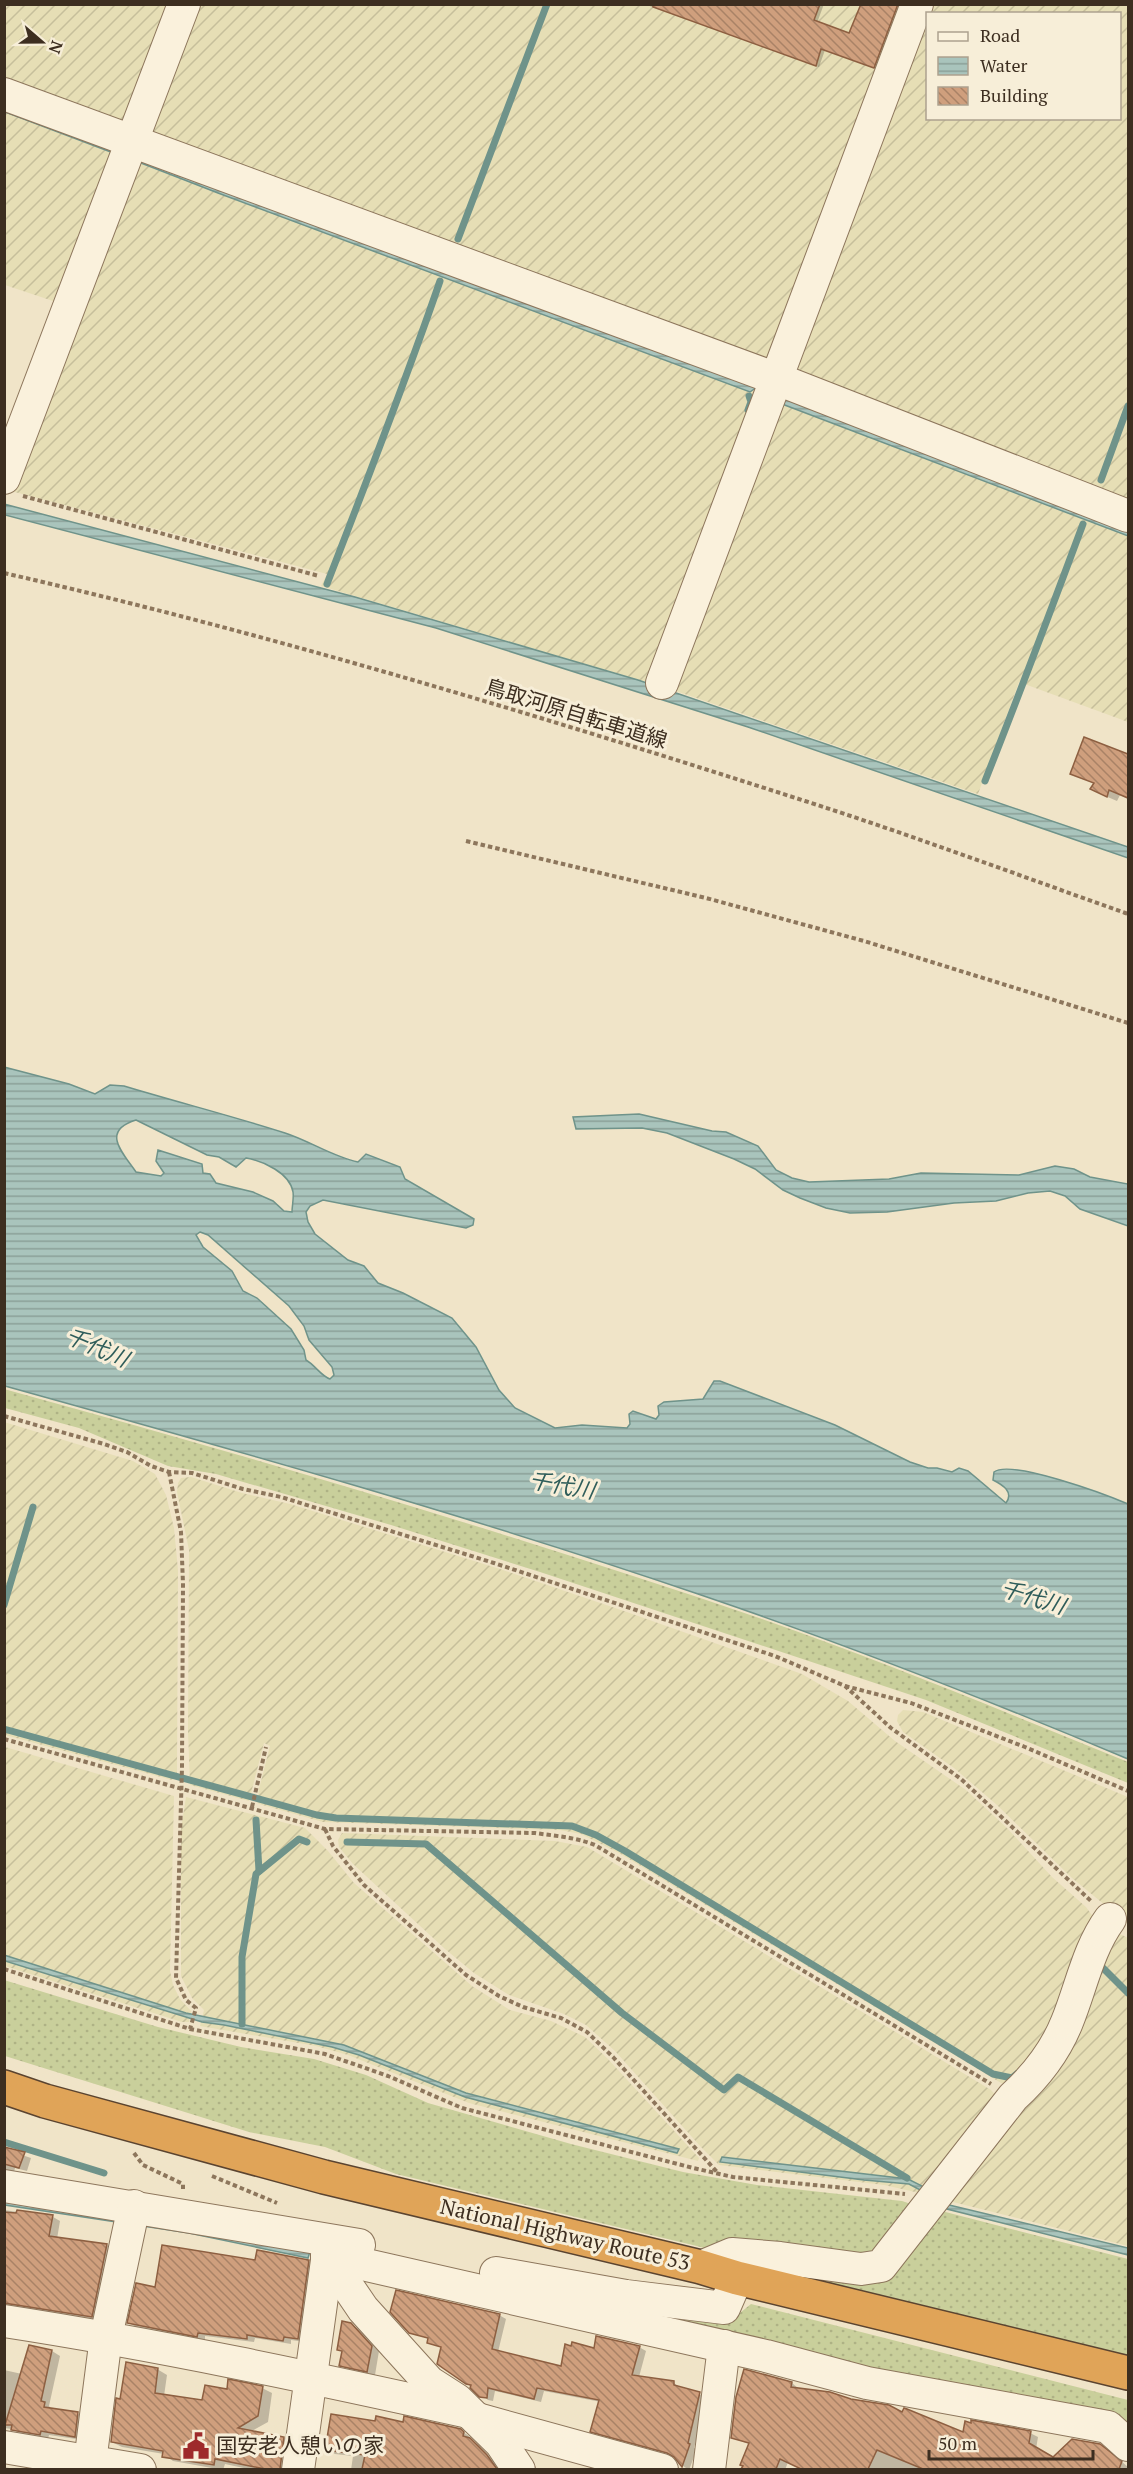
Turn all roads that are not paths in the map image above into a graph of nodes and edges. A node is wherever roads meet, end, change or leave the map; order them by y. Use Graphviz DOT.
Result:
graph roads {
  1 [pos="184,4"];
  2 [pos="917,4"];
  3 [pos="4,94"];
  4 [pos="132,142"];
  5 [pos="777,379"];
  6 [pos="10,486"];
  7 [pos="1128,516"];
  8 [pos="662,683"];
  9 [pos="1110,1919"];
  10 [pos="4,2087"];
  11 [pos="4,2186"];
  12 [pos="134,2206"];
  13 [pos="328,2247"];
  14 [pos="700,2267"];
  15 [pos="737,2278"];
  16 [pos="4,2321"];
  17 [pos="106,2337"];
  18 [pos="724,2346"];
  19 [pos="1128,2373"];
  20 [pos="310,2377"];
  21 [pos="472,2415"];
  22 [pos="1128,2445"];
  23 [pos="4,2447"];
  24 [pos="89,2465"];
  25 [pos="140,2469"];
  26 [pos="298,2469"];
  27 [pos="519,2469"];
  28 [pos="662,2469"];
  29 [pos="709,2469"];
  1 -- 4 [label="street"];
  2 -- 5 [label="street"];
  3 -- 4 [label="street"];
  4 -- 5 [label="street"];
  4 -- 6 [label="street"];
  5 -- 7 [label="street"];
  5 -- 8 [label="street"];
  9 -- 14 [label="street"];
  10 -- 14 [label="highway, National Highway Route 53"];
  11 -- 12 [label="street"];
  12 -- 13 [label="street"];
  12 -- 17 [label="street"];
  13 -- 15 [label="street"];
  13 -- 18 [label="street"];
  13 -- 20 [label="street"];
  13 -- 21 [label="street"];
  14 -- 15 [label="highway, National Highway Route 53"];
  15 -- 19 [label="highway, National Highway Route 53"];
  16 -- 17 [label="street"];
  17 -- 20 [label="street"];
  17 -- 24 [label="street"];
  18 -- 22 [label="street"];
  18 -- 29 [label="street"];
  20 -- 21 [label="street"];
  20 -- 26 [label="street"];
  21 -- 27 [label="street"];
  21 -- 28 [label="street"];
  23 -- 24 [label="street"];
  24 -- 25 [label="street"];
}
